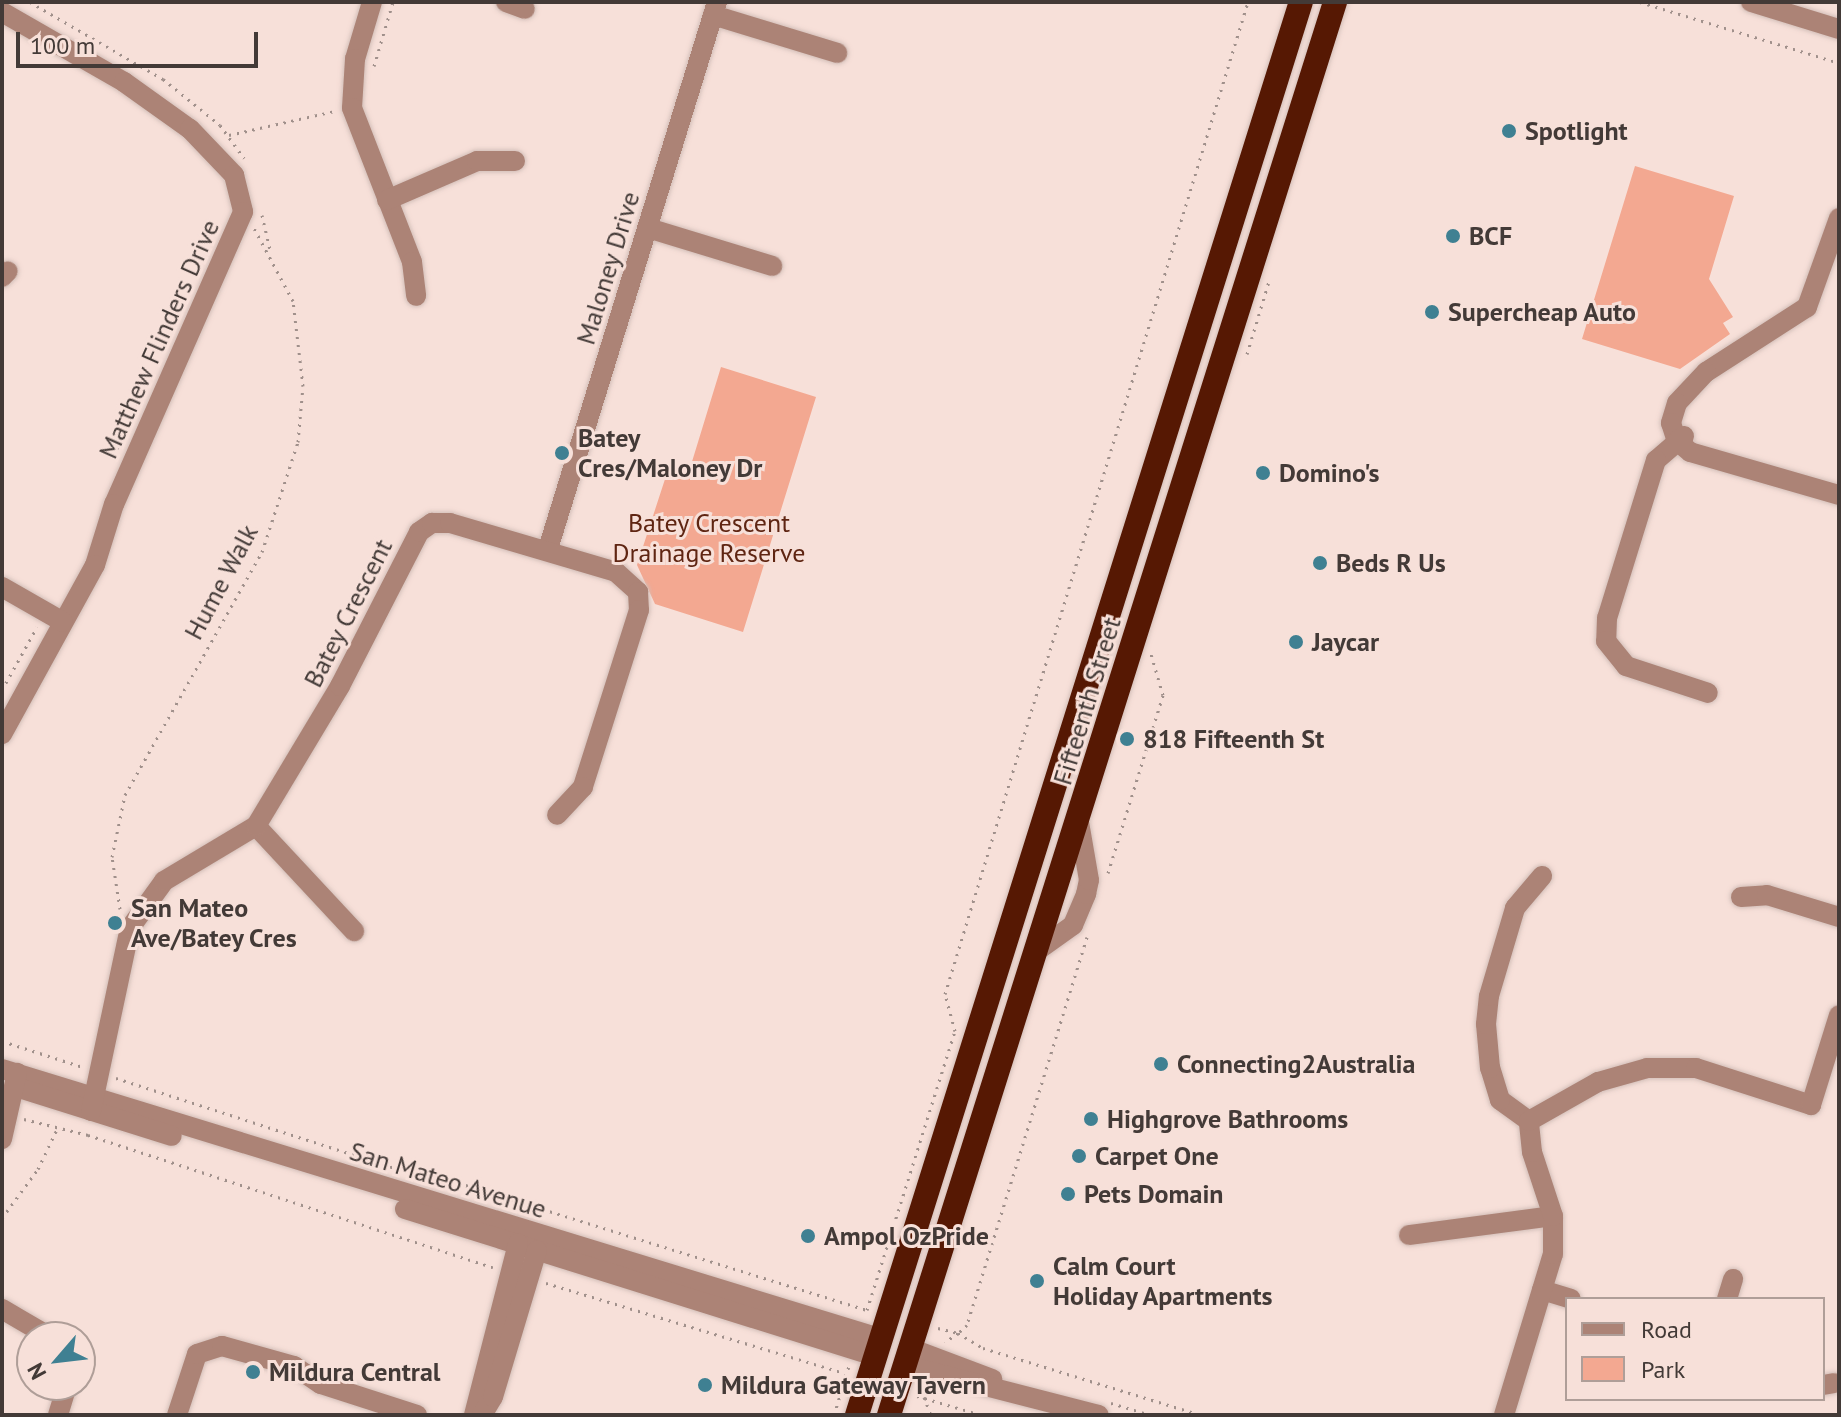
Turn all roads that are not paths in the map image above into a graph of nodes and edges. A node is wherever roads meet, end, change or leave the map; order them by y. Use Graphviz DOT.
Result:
graph roads {
  1 [pos="372,2"];
  2 [pos="1301,2"];
  3 [pos="1335,2"];
  4 [pos="1751,2"];
  5 [pos="715,9"];
  6 [pos="2,12"];
  7 [pos="1839,29"];
  8 [pos="837,53"];
  9 [pos="515,161"];
  10 [pos="387,200"];
  11 [pos="1839,218"];
  12 [pos="648,228"];
  13 [pos="772,266"];
  14 [pos="416,296"];
  15 [pos="1166,434"];
  16 [pos="1681,439"];
  17 [pos="1197,443"];
  18 [pos="1839,495"];
  19 [pos="548,549"];
  20 [pos="2,587"];
  21 [pos="54,617"];
  22 [pos="1708,693"];
  23 [pos="2,734"];
  24 [pos="557,815"];
  25 [pos="256,826"];
  26 [pos="1542,876"];
  27 [pos="1741,897"];
  28 [pos="1839,917"];
  29 [pos="354,931"];
  30 [pos="1839,1015"];
  31 [pos="9,1078"];
  32 [pos="955,1094"];
  33 [pos="93,1104"];
  34 [pos="987,1106"];
  35 [pos="1529,1121"];
  36 [pos="2,1139"];
  37 [pos="1553,1216"];
  38 [pos="1409,1235"];
  39 [pos="527,1247"];
  40 [pos="517,1274"];
  41 [pos="1733,1279"];
  42 [pos="1542,1290"];
  43 [pos="1565,1297"];
  44 [pos="1728,1297"];
  45 [pos="2,1309"];
  46 [pos="23,1321"];
  47 [pos="867,1344"];
  48 [pos="907,1356"];
  49 [pos="383,1410"];
  50 [pos="177,1415"];
  51 [pos="417,1415"];
  52 [pos="474,1415"];
  53 [pos="482,1415"];
  54 [pos="857,1415"];
  55 [pos="889,1415"];
  56 [pos="1099,1415"];
  57 [pos="1504,1415"];
  1 -- 10 [label="street"];
  2 -- 15 [label="highway, Fifteenth Street"];
  3 -- 17 [label="highway, Fifteenth Street"];
  4 -- 7 [label="street"];
  5 -- 8 [label="street"];
  5 -- 12 [label="street, Maloney Drive"];
  6 -- 21 [label="street, Matthew Flinders Drive"];
  9 -- 10 [label="street"];
  10 -- 14 [label="street"];
  11 -- 16 [label="street"];
  12 -- 13 [label="street"];
  12 -- 19 [label="street, Maloney Drive"];
  15 -- 17 [label="highway"];
  15 -- 32 [label="highway, Fifteenth Street"];
  16 -- 18 [label="street"];
  16 -- 22 [label="street"];
  17 -- 34 [label="highway, Fifteenth Street"];
  19 -- 24 [label="street, Batey Crescent"];
  19 -- 25 [label="street, Batey Crescent"];
  20 -- 21 [label="street"];
  21 -- 23 [label="street, Matthew Flinders Drive"];
  25 -- 29 [label="street"];
  25 -- 33 [label="street, Batey Crescent"];
  26 -- 35 [label="street"];
  27 -- 28 [label="street"];
  30 -- 35 [label="street"];
  31 -- 33 [label="street, San Mateo Avenue"];
  31 -- 36 [label="street"];
  32 -- 34 [label="highway"];
  32 -- 47 [label="highway, Fifteenth Street"];
  33 -- 39 [label="street, San Mateo Avenue"];
  33 -- 47 [label="street, San Mateo Avenue"];
  34 -- 48 [label="highway, Fifteenth Street"];
  35 -- 37 [label="street"];
  37 -- 38 [label="street"];
  37 -- 42 [label="street"];
  39 -- 40 [label="street"];
  39 -- 47 [label="street, San Mateo Avenue"];
  40 -- 52 [label="street"];
  40 -- 53 [label="street"];
  41 -- 44 [label="street"];
  42 -- 43 [label="street"];
  42 -- 57 [label="street"];
  45 -- 46 [label="street"];
  47 -- 48 [label="highway"];
  47 -- 54 [label="highway, Fifteenth Street"];
  48 -- 55 [label="highway, Fifteenth Street"];
  48 -- 56 [label="street"];
  49 -- 50 [label="street"];
  49 -- 51 [label="street"];
}
